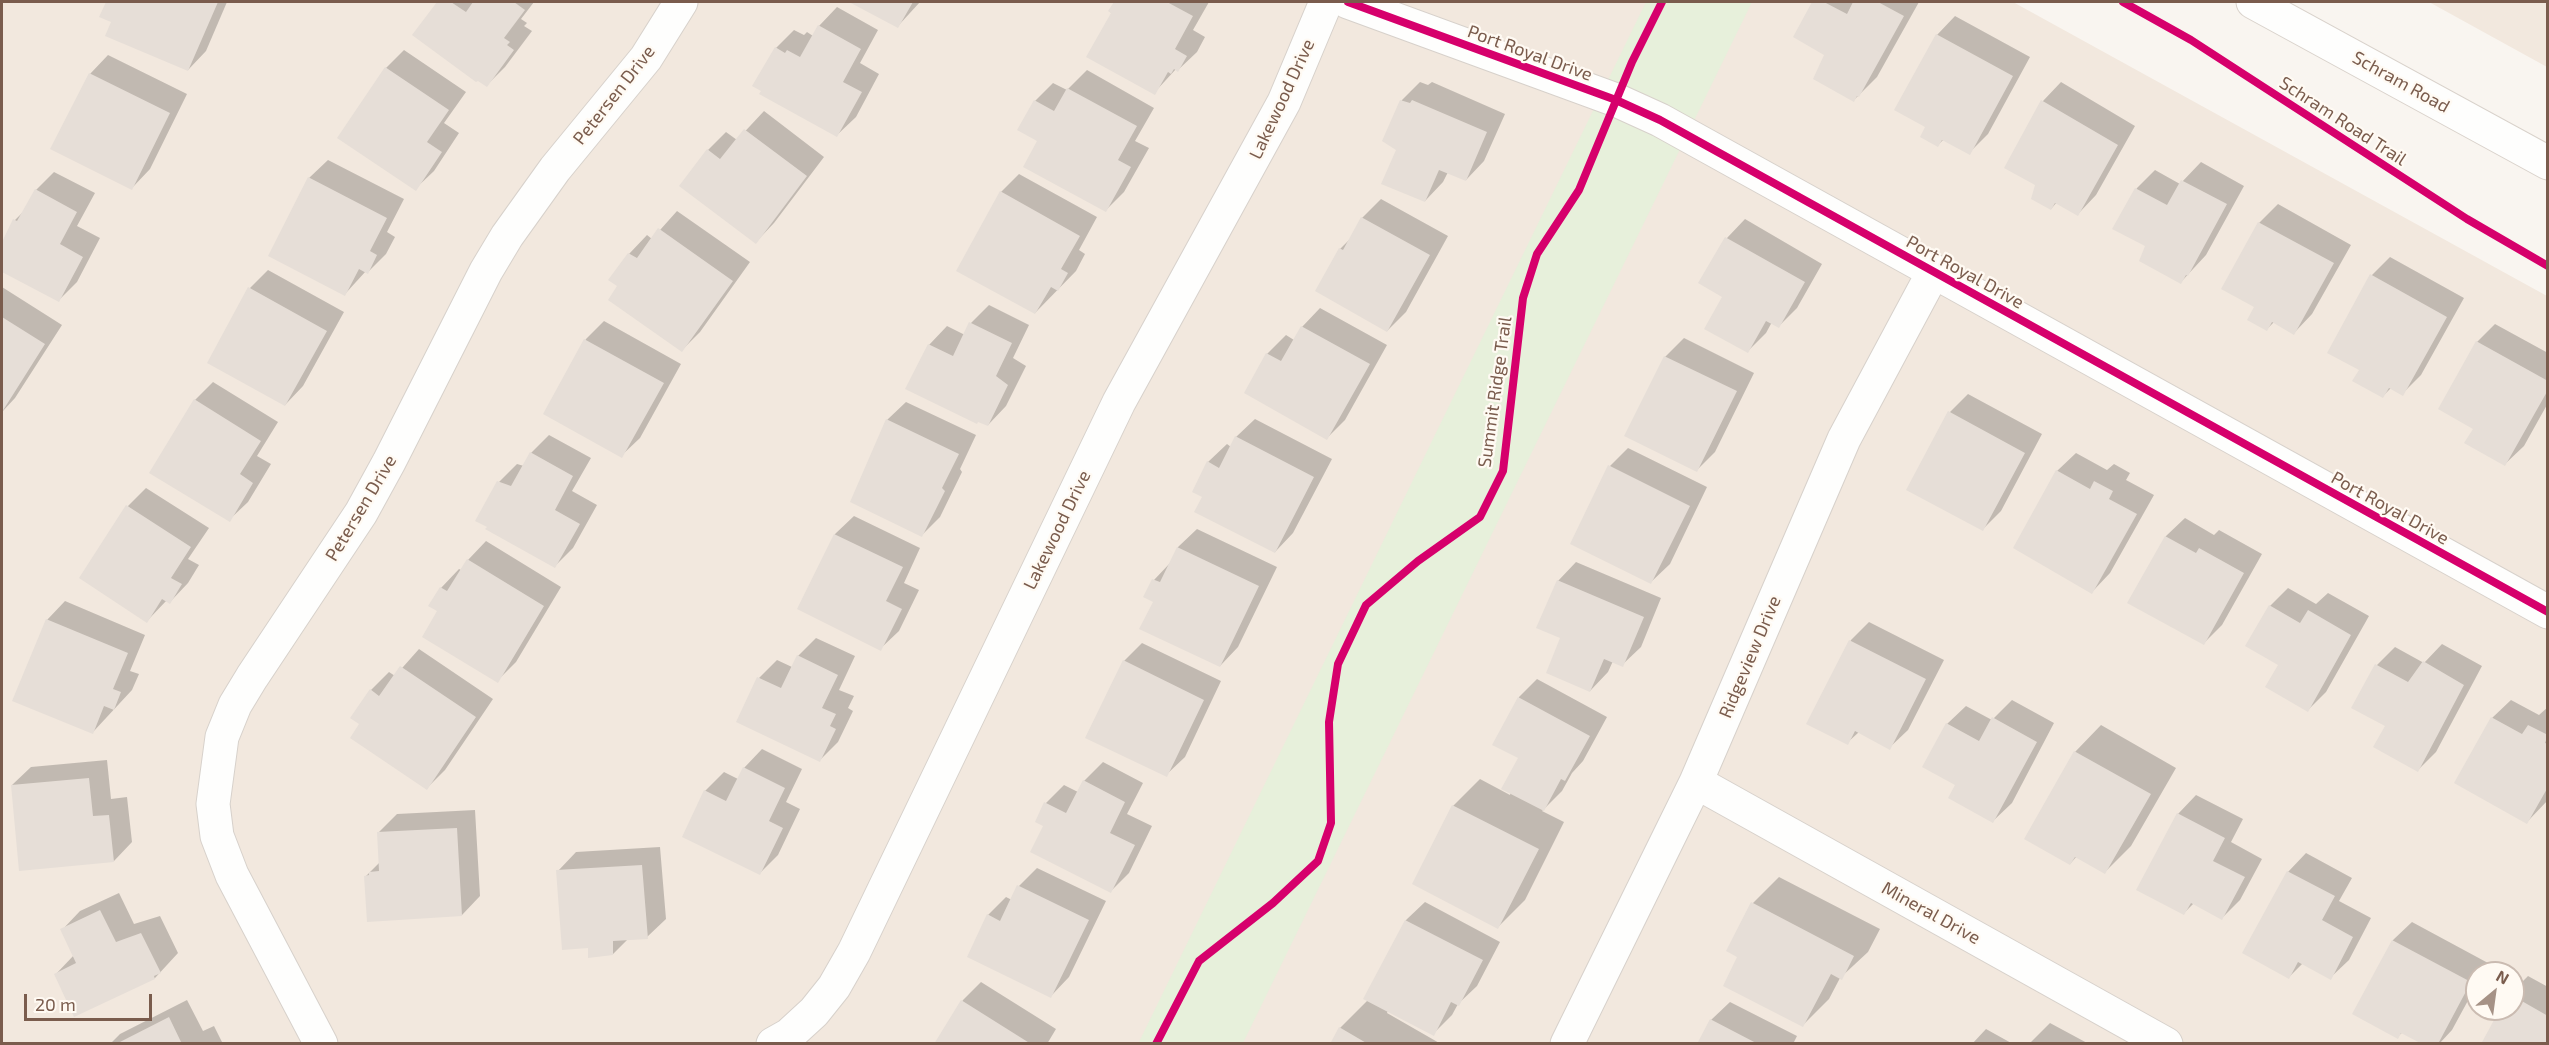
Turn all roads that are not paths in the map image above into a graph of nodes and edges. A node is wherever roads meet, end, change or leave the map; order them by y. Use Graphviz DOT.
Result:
graph roads {
  1 [pos="681,2"];
  2 [pos="1326,2"];
  3 [pos="1348,2"];
  4 [pos="2253,2"];
  5 [pos="2547,163"];
  6 [pos="1934,271"];
  7 [pos="2547,612"];
  8 [pos="1696,782"];
  9 [pos="321,1044"];
  10 [pos="773,1044"];
  11 [pos="1567,1044"];
  12 [pos="2166,1044"];
  1 -- 9 [label="street, Petersen Drive"];
  2 -- 10 [label="street, Lakewood Drive"];
  3 -- 6 [label="street, Port Royal Drive"];
  4 -- 5 [label="street, Schram Road"];
  6 -- 7 [label="street, Port Royal Drive"];
  6 -- 8 [label="street, Ridgeview Drive"];
  8 -- 11 [label="street, Ridgeview Drive"];
  8 -- 12 [label="street, Mineral Drive"];
}
